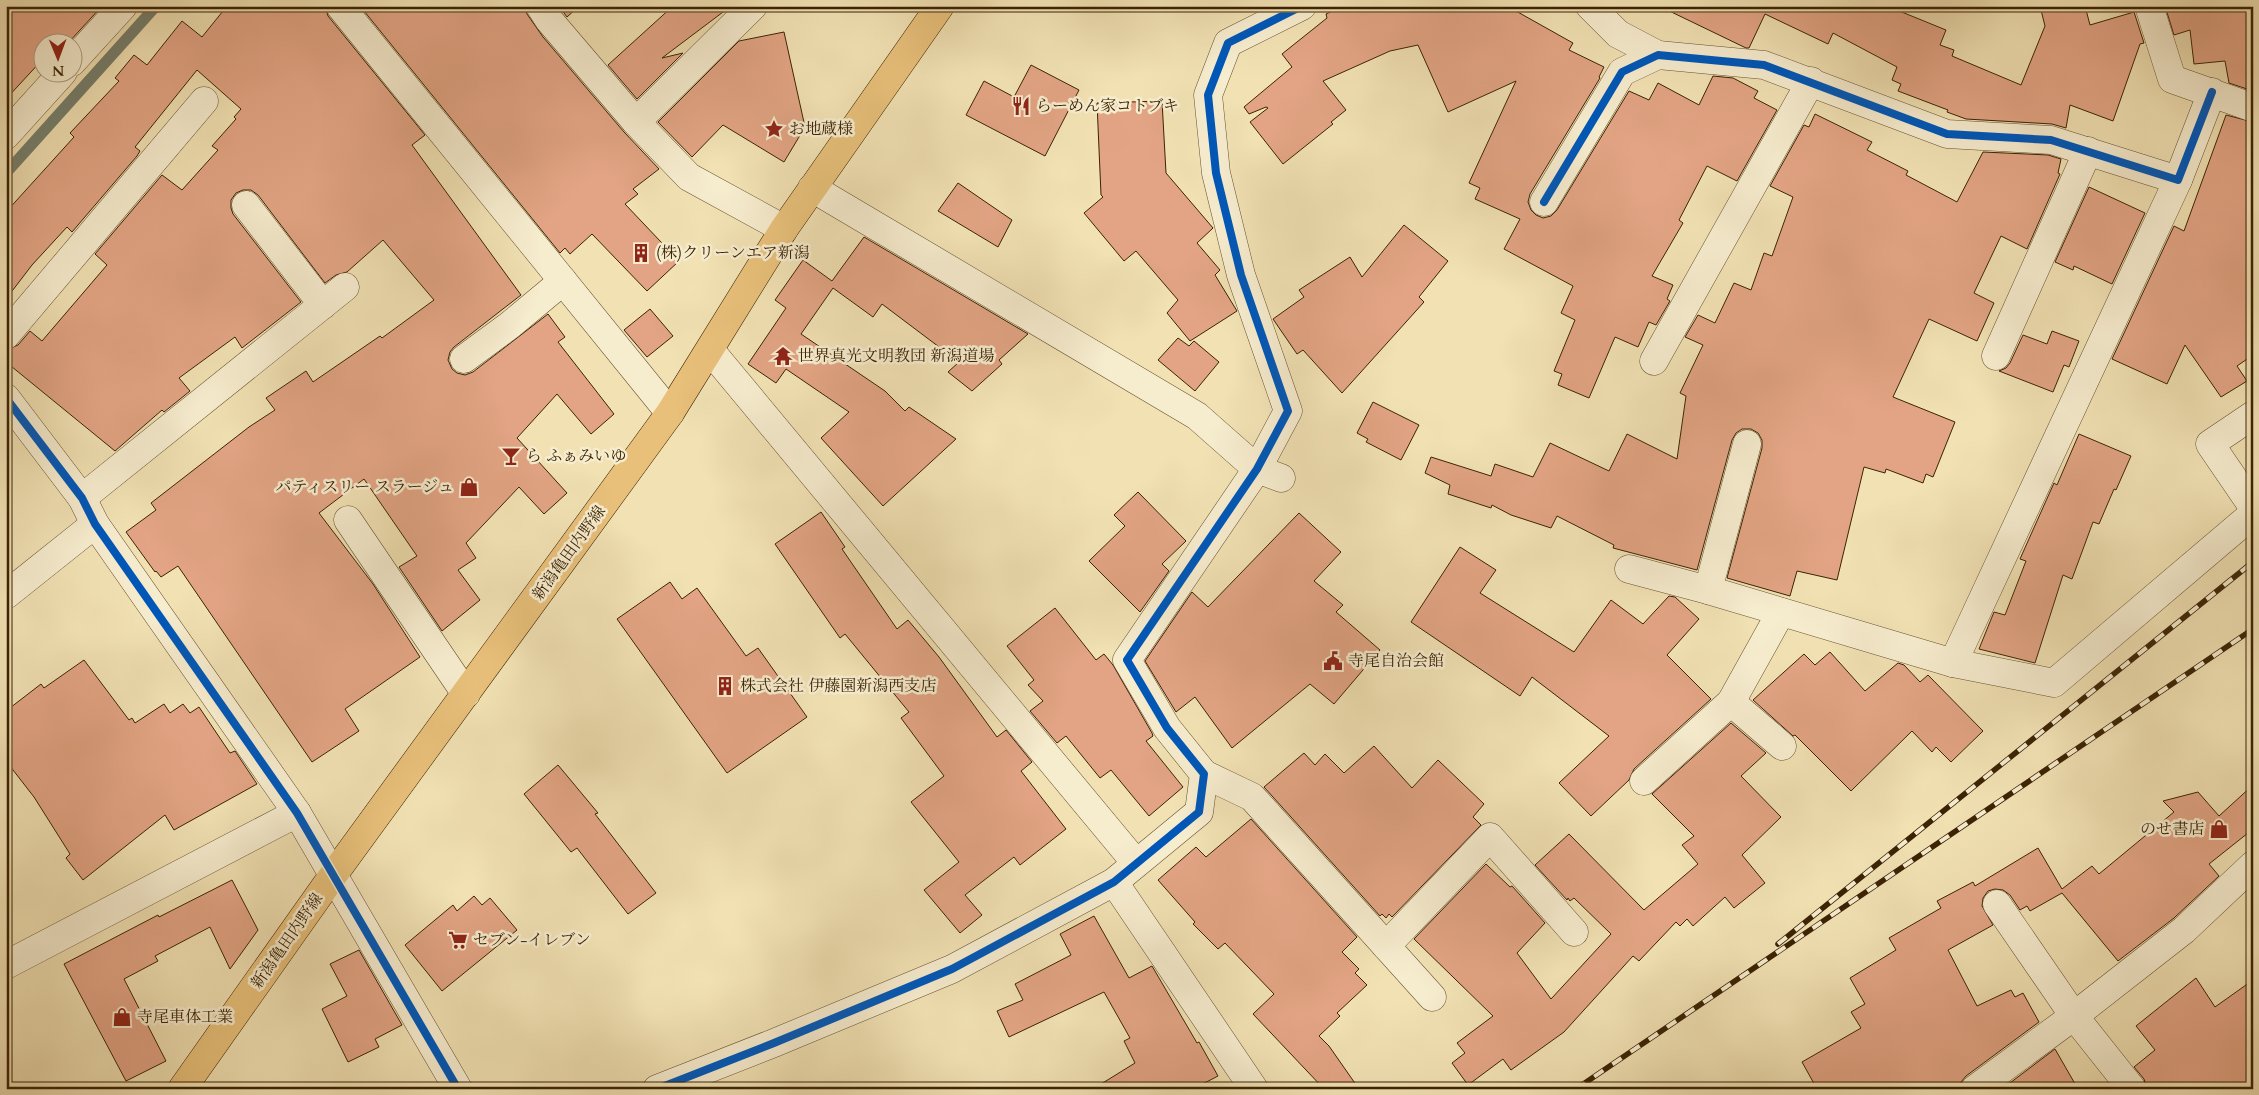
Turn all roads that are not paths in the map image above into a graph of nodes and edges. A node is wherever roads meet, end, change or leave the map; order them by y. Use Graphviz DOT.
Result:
graph roads {
  1 [pos="123,6"];
  2 [pos="340,6"];
  3 [pos="540,6"];
  4 [pos="753,6"];
  5 [pos="940,6"];
  6 [pos="1302,6"];
  7 [pos="1590,6"];
  8 [pos="2149,6"];
  9 [pos="82,51"];
  10 [pos="1658,55"];
  11 [pos="1811,81"];
  12 [pos="54,82"];
  13 [pos="2212,92"];
  14 [pos="204,101"];
  15 [pos="2251,107"];
  16 [pos="636,122"];
  17 [pos="6,135"];
  18 [pos="2088,152"];
  19 [pos="2178,180"];
  20 [pos="812,188"];
  21 [pos="1544,202"];
  22 [pos="246,205"];
  23 [pos="784,229"];
  24 [pos="563,281"];
  25 [pos="345,287"];
  26 [pos="323,305"];
  27 [pos="6,335"];
  28 [pos="710,350"];
  29 [pos="1996,356"];
  30 [pos="464,359"];
  31 [pos="1654,361"];
  32 [pos="6,398"];
  33 [pos="670,413"];
  34 [pos="2253,415"];
  35 [pos="1747,444"];
  36 [pos="1269,473"];
  37 [pos="82,498"];
  38 [pos="2253,507"];
  39 [pos="2253,514"];
  40 [pos="348,520"];
  41 [pos="95,524"];
  42 [pos="1629,570"];
  43 [pos="1708,590"];
  44 [pos="6,595"];
  45 [pos="1781,612"];
  46 [pos="1953,664"];
  47 [pos="466,694"];
  48 [pos="1731,702"];
  49 [pos="1782,746"];
  50 [pos="1204,774"];
  51 [pos="1644,780"];
  52 [pos="298,813"];
  53 [pos="1136,863"];
  54 [pos="2253,865"];
  55 [pos="334,874"];
  56 [pos="1114,882"];
  57 [pos="1997,904"];
  58 [pos="1574,932"];
  59 [pos="1386,946"];
  60 [pos="6,965"];
  61 [pos="1432,997"];
  62 [pos="2074,1016"];
  63 [pos="182,1089"];
  64 [pos="458,1089"];
  65 [pos="657,1089"];
  66 [pos="1254,1089"];
  67 [pos="1975,1089"];
  68 [pos="2132,1089"];
  1 -- 9 [label="street"];
  2 -- 24 [label="street"];
  3 -- 16 [label="street"];
  4 -- 16 [label="street"];
  5 -- 20 [label="main road, 新潟亀田内野線"];
  6 -- 36 [label="street"];
  7 -- 10 [label="street"];
  8 -- 13 [label="street"];
  10 -- 11 [label="street"];
  10 -- 21 [label="street"];
  11 -- 18 [label="street"];
  11 -- 31 [label="street"];
  12 -- 17 [label="street"];
  13 -- 15 [label="street"];
  13 -- 19 [label="street"];
  14 -- 27 [label="street"];
  16 -- 23 [label="street"];
  18 -- 19 [label="street"];
  18 -- 29 [label="street"];
  19 -- 46 [label="street"];
  20 -- 23 [label="main road, 新潟亀田内野線"];
  20 -- 36 [label="street"];
  22 -- 26 [label="street"];
  23 -- 28 [label="main road, 新潟亀田内野線"];
  24 -- 30 [label="street"];
  24 -- 33 [label="street"];
  25 -- 26 [label="street"];
  26 -- 37 [label="street"];
  28 -- 33 [label="main road, 新潟亀田内野線"];
  28 -- 53 [label="street"];
  32 -- 37 [label="street"];
  33 -- 47 [label="main road, 新潟亀田内野線"];
  34 -- 38 [label="street"];
  35 -- 43 [label="street"];
  36 -- 50 [label="street"];
  37 -- 41 [label="street"];
  39 -- 46 [label="street"];
  40 -- 47 [label="street"];
  41 -- 44 [label="street"];
  41 -- 52 [label="street"];
  42 -- 43 [label="street"];
  43 -- 45 [label="street"];
  45 -- 46 [label="street"];
  45 -- 48 [label="street"];
  47 -- 55 [label="main road, 新潟亀田内野線"];
  48 -- 49 [label="street"];
  48 -- 51 [label="street"];
  50 -- 53 [label="street"];
  50 -- 59 [label="street"];
  52 -- 55 [label="street"];
  52 -- 60 [label="street"];
  53 -- 56 [label="street"];
  54 -- 62 [label="street"];
  55 -- 63 [label="main road, 新潟亀田内野線"];
  55 -- 64 [label="street"];
  56 -- 65 [label="street"];
  56 -- 66 [label="street"];
  57 -- 62 [label="street"];
  58 -- 59 [label="street"];
  59 -- 61 [label="street"];
  62 -- 67 [label="street"];
  62 -- 68 [label="street"];
}
